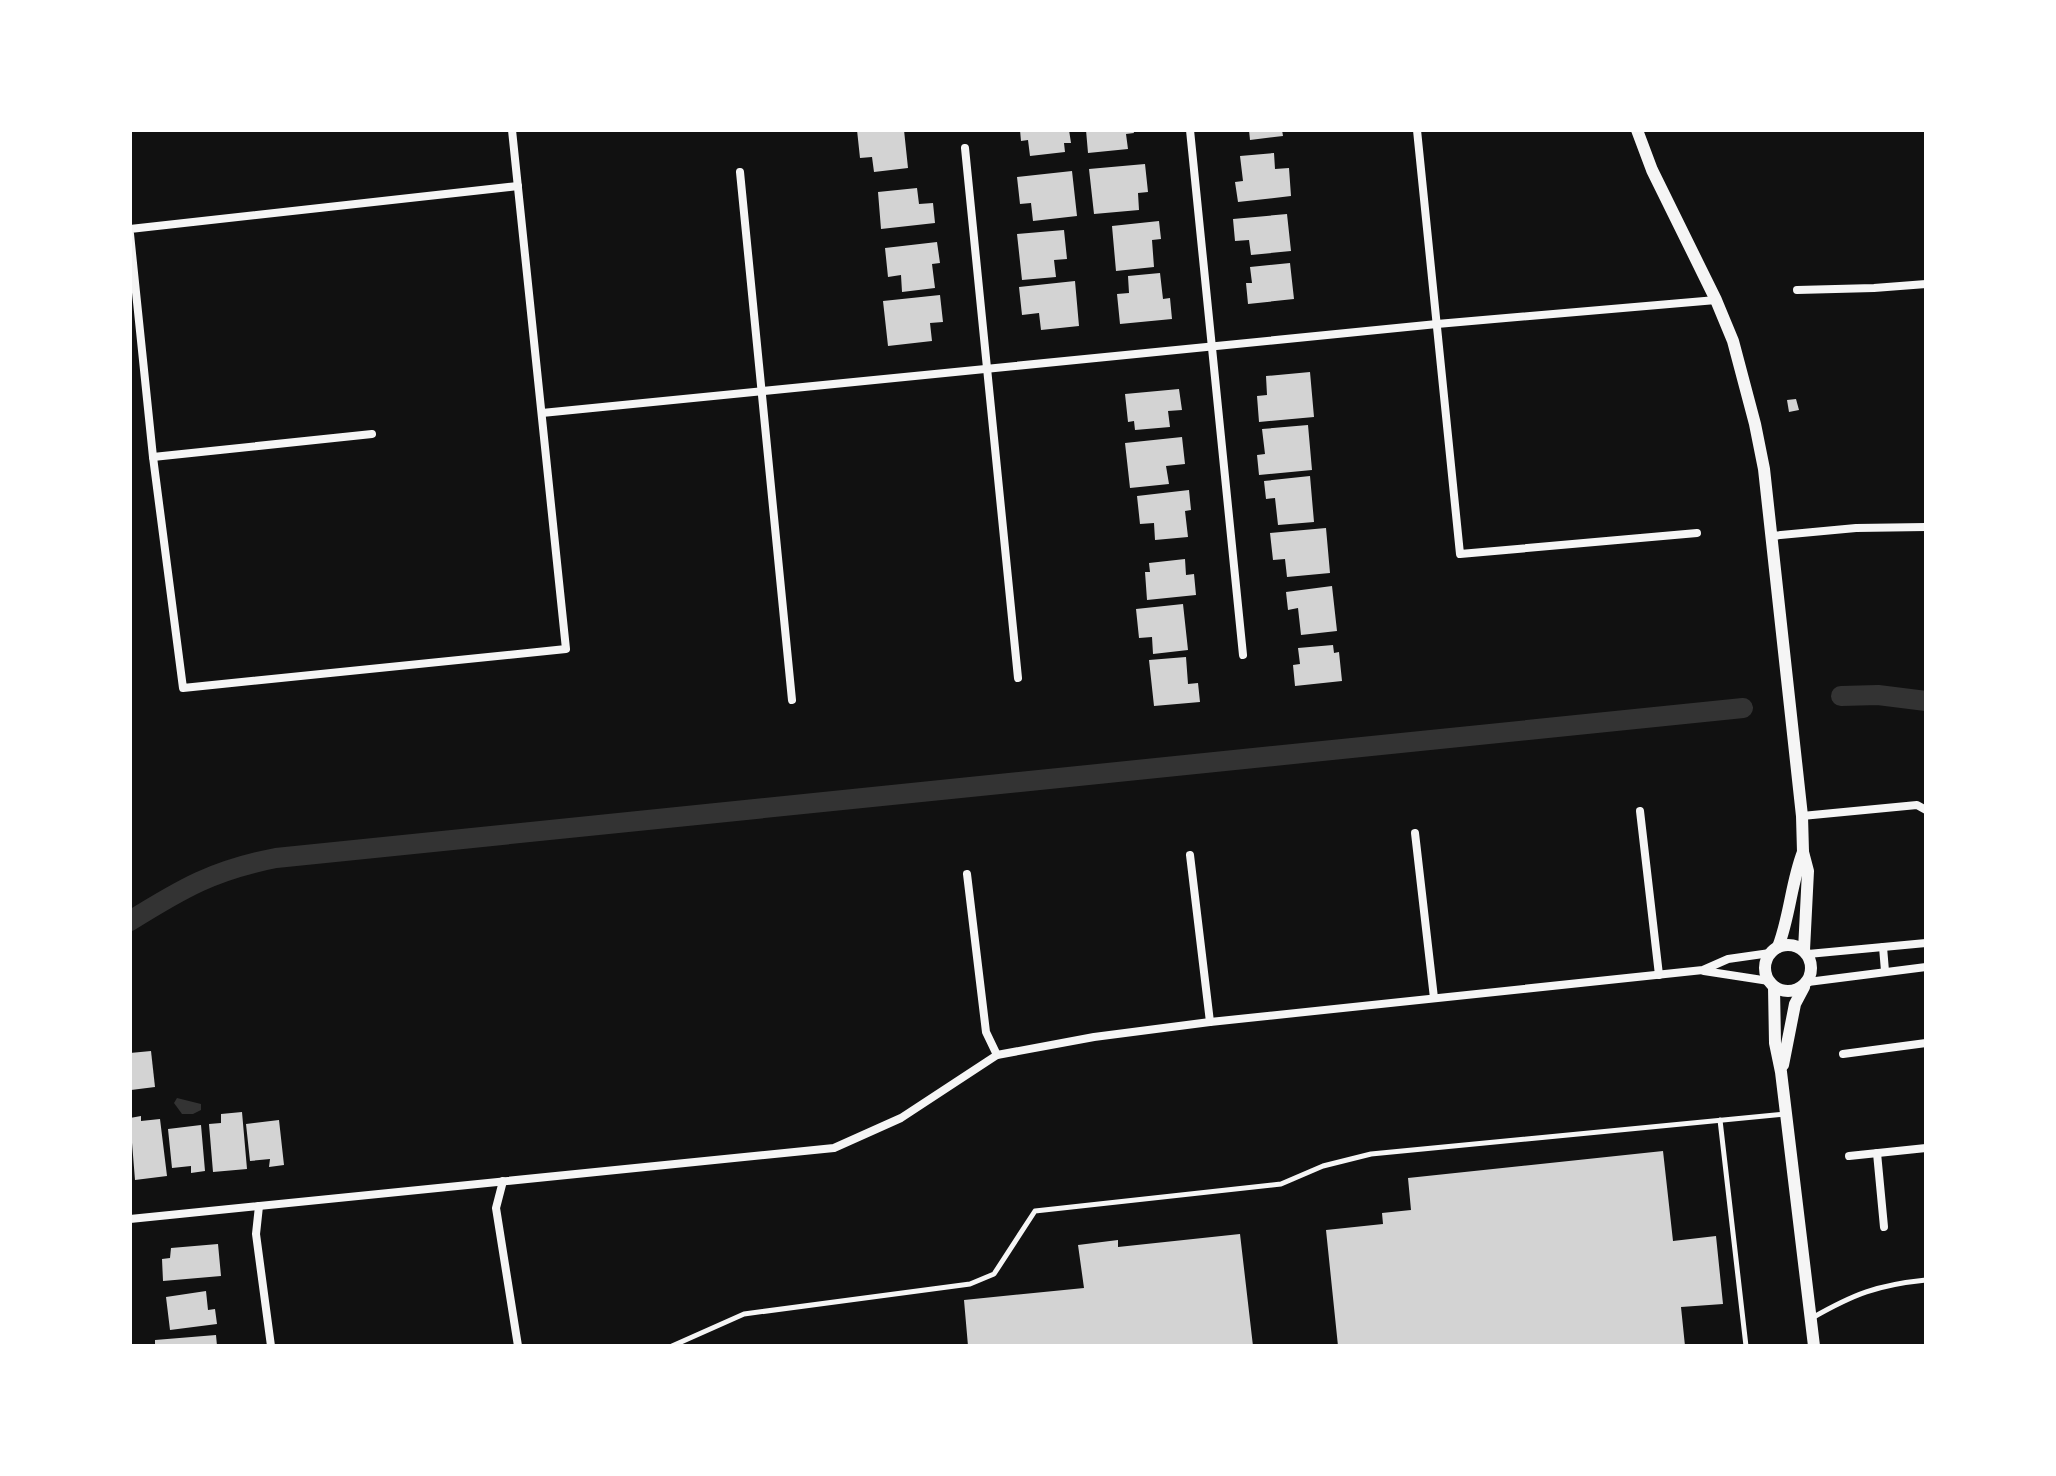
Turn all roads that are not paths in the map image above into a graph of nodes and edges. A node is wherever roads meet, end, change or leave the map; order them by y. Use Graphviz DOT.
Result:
graph roads {
  1 [pos="512,130"];
  2 [pos="1190,130"];
  3 [pos="1417,130"];
  4 [pos="1637,130"];
  5 [pos="965,148"];
  6 [pos="740,172"];
  7 [pos="518,186"];
  8 [pos="130,231"];
  9 [pos="1926,284"];
  10 [pos="1797,290"];
  11 [pos="1716,300"];
  12 [pos="1437,324"];
  13 [pos="1212,346"];
  14 [pos="987,369"];
  15 [pos="762,391"];
  16 [pos="542,413"];
  17 [pos="372,434"];
  18 [pos="153,457"];
  19 [pos="1926,527"];
  20 [pos="1697,533"];
  21 [pos="1771,536"];
  22 [pos="1243,655"];
  23 [pos="1018,678"];
  24 [pos="792,700"];
  25 [pos="1926,810"];
  26 [pos="1640,811"];
  27 [pos="1802,816"];
  28 [pos="1415,833"];
  29 [pos="1803,852"];
  30 [pos="1190,855"];
  31 [pos="967,874"];
  32 [pos="1926,943"];
  33 [pos="1883,947"];
  34 [pos="1774,950"];
  35 [pos="1806,952"];
  36 [pos="1926,967"];
  37 [pos="1703,970"];
  38 [pos="1885,971"];
  39 [pos="1659,975"];
  40 [pos="1771,984"];
  41 [pos="1806,984"];
  42 [pos="1434,998"];
  43 [pos="1210,1022"];
  44 [pos="1926,1043"];
  45 [pos="1843,1054"];
  46 [pos="997,1055"];
  47 [pos="1781,1072"];
  48 [pos="1785,1114"];
  49 [pos="1720,1120"];
  50 [pos="1926,1148"];
  51 [pos="1877,1153"];
  52 [pos="1849,1156"];
  53 [pos="503,1181"];
  54 [pos="259,1206"];
  55 [pos="130,1219"];
  56 [pos="1884,1227"];
  57 [pos="1926,1280"];
  58 [pos="1811,1319"];
  59 [pos="271,1346"];
  60 [pos="518,1346"];
  61 [pos="672,1346"];
  62 [pos="1746,1346"];
  63 [pos="1814,1346"];
  1 -- 7 [label="street"];
  2 -- 13 [label="street"];
  3 -- 12 [label="street"];
  4 -- 11 [label="street"];
  5 -- 14 [label="street"];
  6 -- 15 [label="street"];
  7 -- 8 [label="street"];
  7 -- 16 [label="street"];
  8 -- 18 [label="street"];
  9 -- 10 [label="street"];
  11 -- 12 [label="street"];
  11 -- 21 [label="street"];
  12 -- 13 [label="street"];
  12 -- 20 [label="street"];
  13 -- 14 [label="street"];
  13 -- 22 [label="street"];
  14 -- 15 [label="street"];
  14 -- 23 [label="street"];
  15 -- 16 [label="street"];
  15 -- 24 [label="street"];
  16 -- 18 [label="street"];
  17 -- 18 [label="street"];
  19 -- 21 [label="street"];
  21 -- 27 [label="street"];
  25 -- 27 [label="street"];
  26 -- 39 [label="street"];
  27 -- 29 [label="street"];
  28 -- 42 [label="street"];
  29 -- 34 [label="street"];
  29 -- 35 [label="street"];
  30 -- 43 [label="street"];
  31 -- 46 [label="street"];
  32 -- 33 [label="street"];
  33 -- 35 [label="street"];
  33 -- 38 [label="street"];
  34 -- 35 [label="street"];
  34 -- 37 [label="street"];
  34 -- 40 [label="street"];
  35 -- 41 [label="street"];
  36 -- 38 [label="street"];
  37 -- 39 [label="street"];
  37 -- 40 [label="street"];
  38 -- 41 [label="street"];
  39 -- 42 [label="street"];
  40 -- 41 [label="street"];
  40 -- 47 [label="street"];
  41 -- 47 [label="street"];
  42 -- 43 [label="street"];
  43 -- 46 [label="street"];
  44 -- 45 [label="street"];
  46 -- 53 [label="street"];
  47 -- 48 [label="street"];
  48 -- 49 [label="lane"];
  48 -- 58 [label="street"];
  49 -- 61 [label="lane"];
  49 -- 62 [label="lane"];
  50 -- 51 [label="street"];
  51 -- 52 [label="street"];
  51 -- 56 [label="street"];
  53 -- 54 [label="street"];
  53 -- 60 [label="street"];
  54 -- 55 [label="street"];
  54 -- 59 [label="street"];
  57 -- 58 [label="lane"];
  58 -- 63 [label="street"];
}
